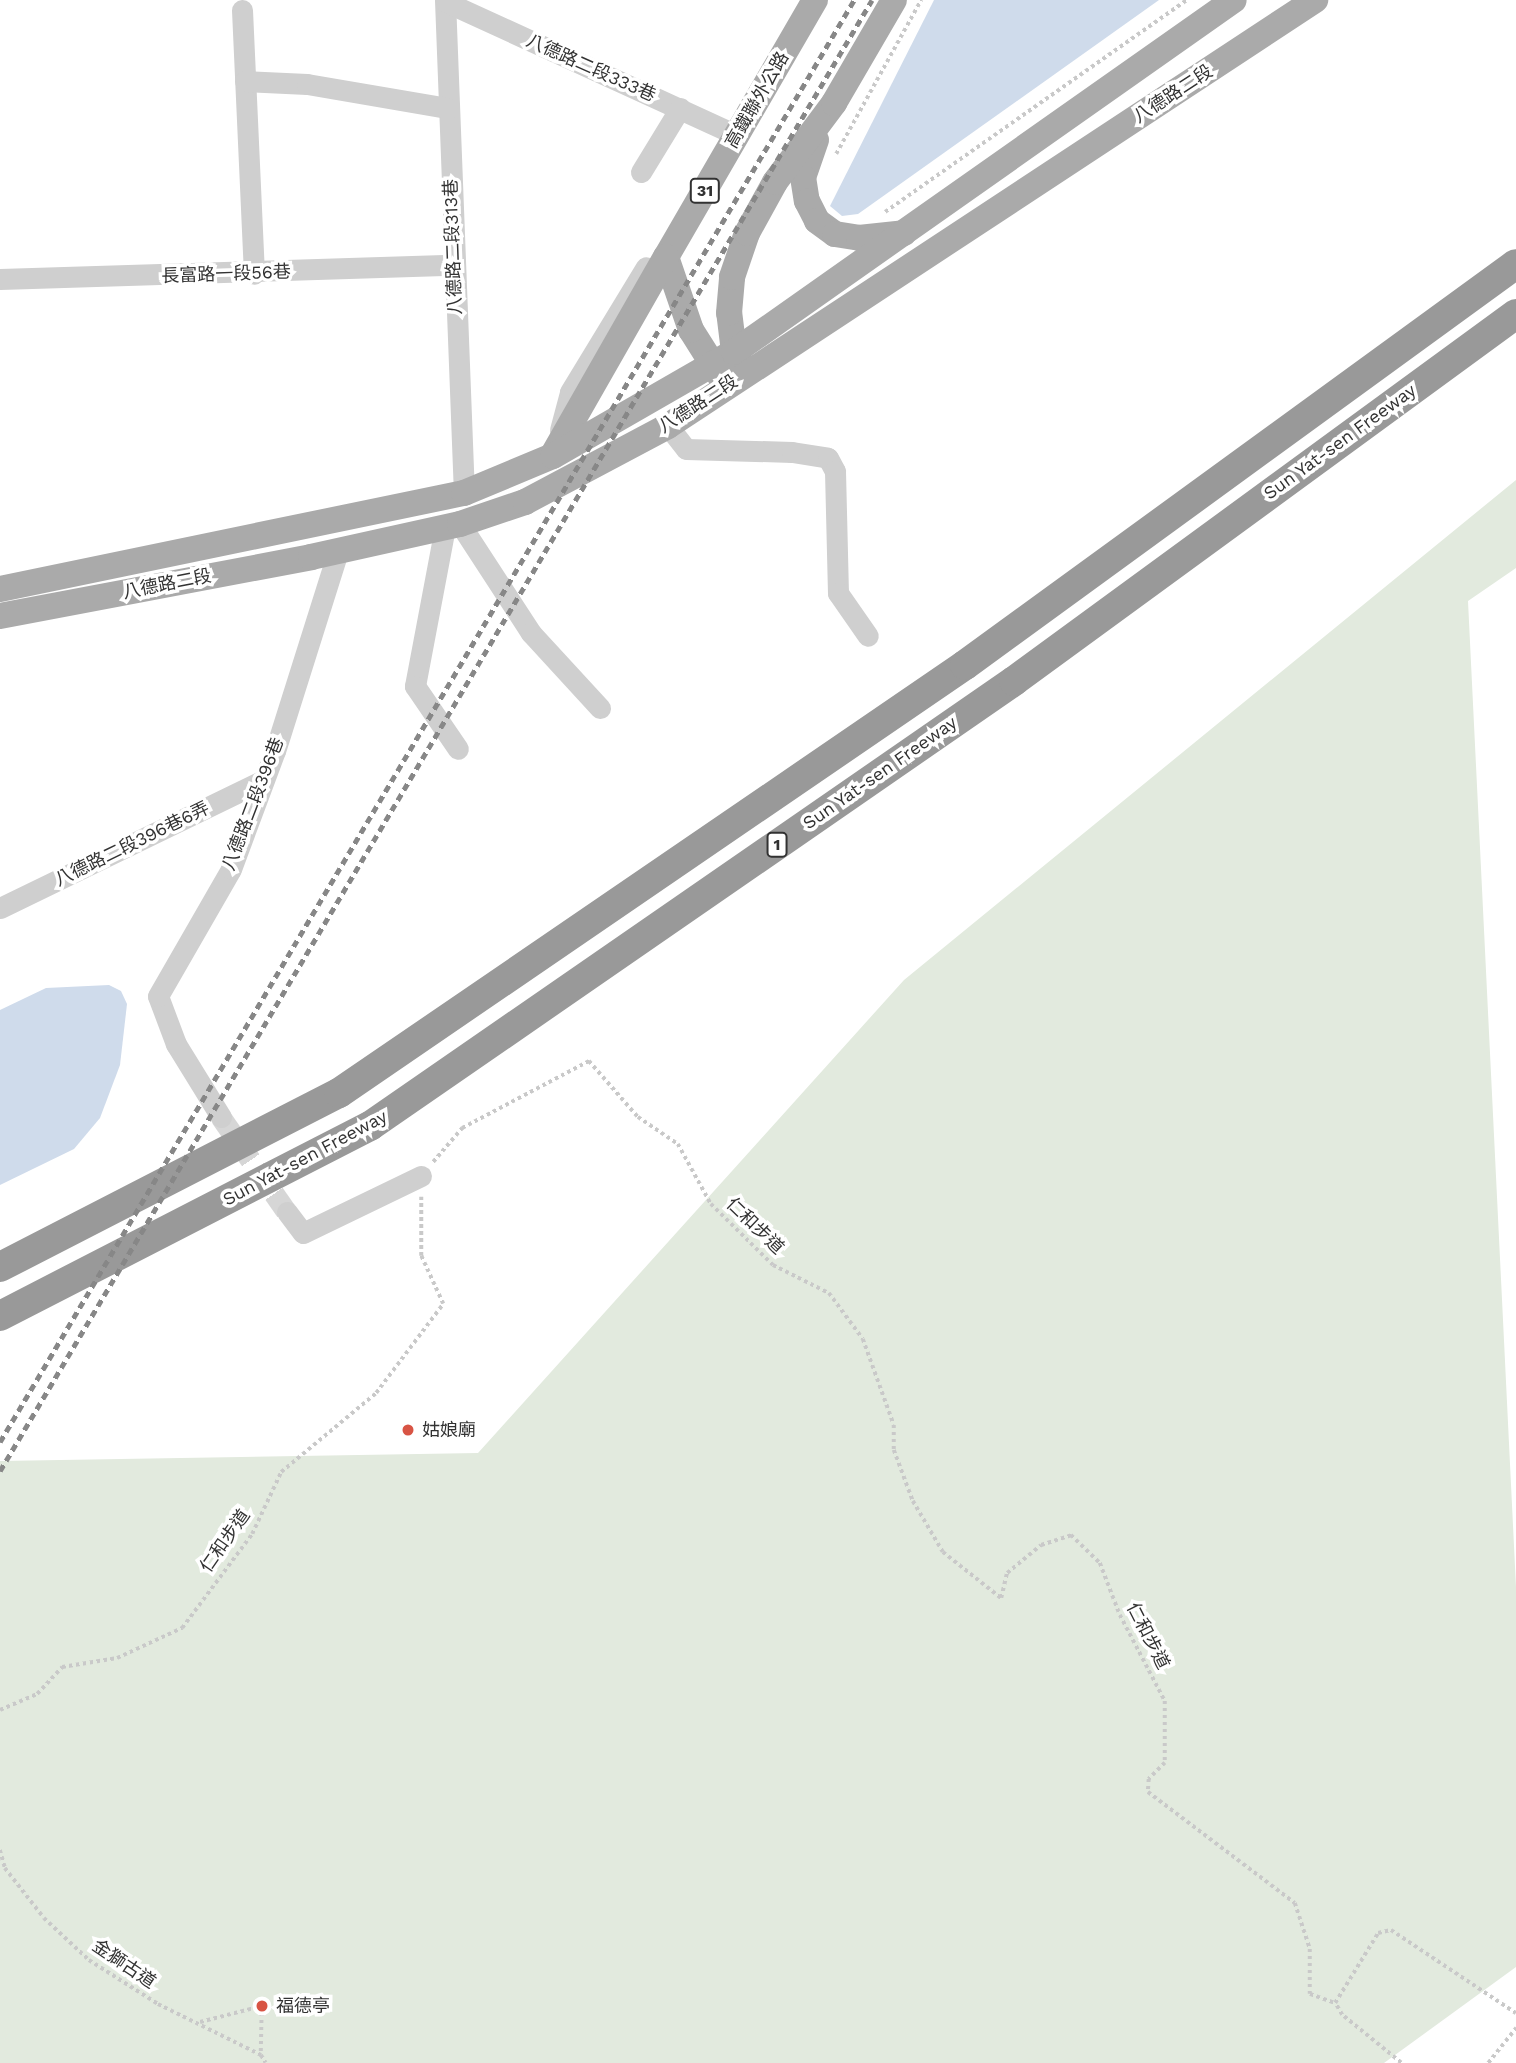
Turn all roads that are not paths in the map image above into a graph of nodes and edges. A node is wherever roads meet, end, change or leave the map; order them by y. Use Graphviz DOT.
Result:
graph roads {
  1 [pos="815,0"];
  2 [pos="894,0"];
  3 [pos="1234,0"];
  4 [pos="1315,0"];
  5 [pos="446,1"];
  6 [pos="242,10"];
  7 [pos="245,81"];
  8 [pos="834,103"];
  9 [pos="448,108"];
  10 [pos="680,108"];
  11 [pos="733,133"];
  12 [pos="641,172"];
  13 [pos="910,232"];
  14 [pos="666,257"];
  15 [pos="1516,264"];
  16 [pos="452,265"];
  17 [pos="254,274"];
  18 [pos="0,279"];
  19 [pos="1516,314"];
  20 [pos="730,369"];
  21 [pos="668,426"];
  22 [pos="553,456"];
  23 [pos="464,493"];
  24 [pos="453,526"];
  25 [pos="338,551"];
  26 [pos="119,580"];
  27 [pos="0,589"];
  28 [pos="0,616"];
  29 [pos="867,636"];
  30 [pos="600,708"];
  31 [pos="458,749"];
  32 [pos="264,780"];
  33 [pos="0,908"];
  34 [pos="221,1117"];
  35 [pos="421,1176"];
  36 [pos="287,1212"];
  37 [pos="0,1267"];
  38 [pos="0,1316"];
  1 -- 11 [label="main road, 高鐵聯外公路 / 31"];
  2 -- 8 [label="main road"];
  3 -- 13 [label="main road, 八德路二段"];
  4 -- 20 [label="main road, 八德路二段"];
  5 -- 9 [label="lane, 八德路二段313巷"];
  5 -- 10 [label="lane, 八德路二段333巷"];
  6 -- 7 [label="lane"];
  7 -- 9 [label="lane"];
  7 -- 17 [label="lane"];
  8 -- 13 [label="main road"];
  8 -- 20 [label="main road"];
  9 -- 16 [label="lane, 八德路二段313巷"];
  10 -- 11 [label="lane, 八德路二段333巷"];
  10 -- 12 [label="lane"];
  11 -- 14 [label="main road, 高鐵聯外公路 / 31"];
  11 -- 22 [label="lane"];
  13 -- 20 [label="main road, 八德路二段"];
  14 -- 20 [label="main road"];
  14 -- 22 [label="main road, 31"];
  15 -- 37 [label="highway, 1"];
  16 -- 17 [label="lane, 長富路一段56巷"];
  16 -- 23 [label="lane, 八德路二段313巷"];
  17 -- 18 [label="lane, 長富路一段56巷"];
  19 -- 38 [label="highway, Sun Yat-sen Freeway / 1"];
  20 -- 21 [label="main road, 八德路二段"];
  20 -- 22 [label="main road, 八德路二段"];
  21 -- 24 [label="main road, 八德路二段"];
  21 -- 29 [label="lane"];
  22 -- 23 [label="main road, 八德路二段"];
  23 -- 26 [label="main road, 八德路二段"];
  24 -- 25 [label="main road, 八德路二段"];
  24 -- 30 [label="lane"];
  24 -- 31 [label="lane"];
  25 -- 26 [label="main road, 八德路二段"];
  25 -- 32 [label="lane, 八德路二段396巷"];
  26 -- 27 [label="main road, 八德路二段"];
  26 -- 28 [label="main road, 八德路二段"];
  32 -- 33 [label="lane, 八德路二段396巷6弄"];
  32 -- 34 [label="lane, 八德路二段396巷"];
  35 -- 36 [label="lane"];
}
